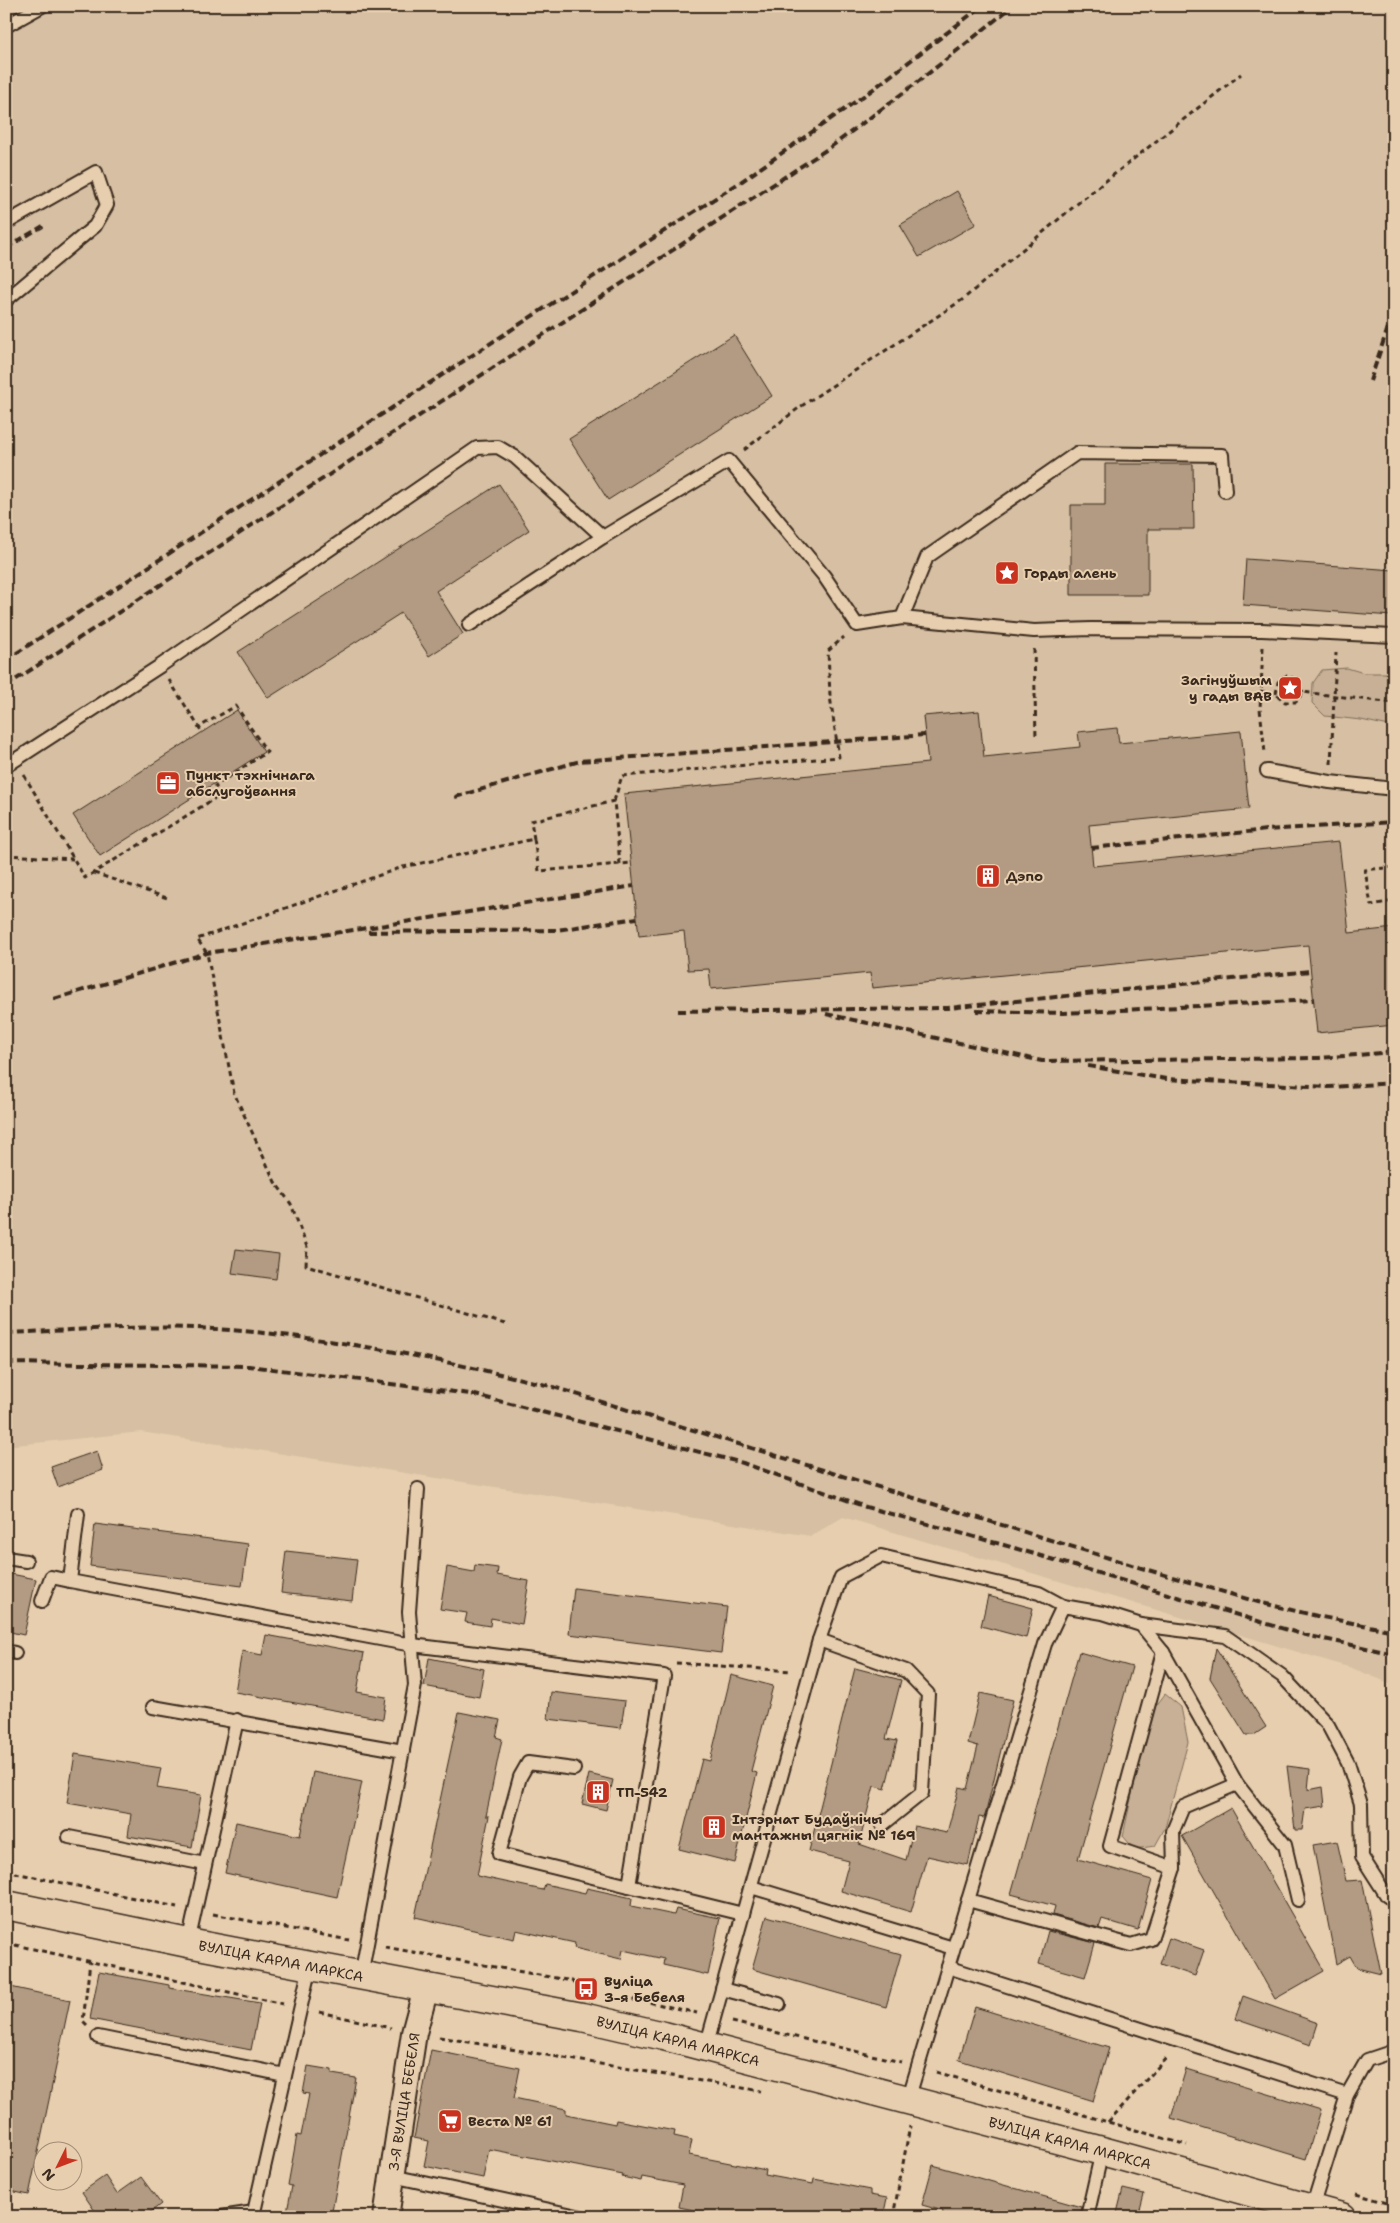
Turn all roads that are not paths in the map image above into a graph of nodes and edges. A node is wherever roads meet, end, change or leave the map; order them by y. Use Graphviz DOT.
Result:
graph roads {
  1 [pos="42,6"];
  2 [pos="6,26"];
  3 [pos="6,223"];
  4 [pos="6,300"];
  5 [pos="1225,491"];
  6 [pos="604,537"];
  7 [pos="902,618"];
  8 [pos="469,625"];
  9 [pos="1394,636"];
  10 [pos="11,763"];
  11 [pos="1266,771"];
  12 [pos="1394,790"];
  13 [pos="418,1489"];
  14 [pos="78,1514"];
  15 [pos="6,1558"];
  16 [pos="26,1561"];
  17 [pos="70,1581"];
  18 [pos="42,1601"];
  19 [pos="1063,1606"];
  20 [pos="1141,1625"];
  21 [pos="820,1640"];
  22 [pos="412,1644"];
  23 [pos="1163,1652"];
  24 [pos="153,1707"];
  25 [pos="237,1720"];
  26 [pos="403,1751"];
  27 [pos="574,1769"];
  28 [pos="1237,1784"];
  29 [pos="882,1825"];
  30 [pos="69,1837"];
  31 [pos="205,1864"];
  32 [pos="1174,1868"];
  33 [pos="629,1886"];
  34 [pos="751,1887"];
  35 [pos="968,1900"];
  36 [pos="1298,1900"];
  37 [pos="1394,1900"];
  38 [pos="6,1905"];
  39 [pos="743,1914"];
  40 [pos="188,1943"];
  41 [pos="953,1948"];
  42 [pos="310,1966"];
  43 [pos="948,1967"];
  44 [pos="361,1976"];
  45 [pos="426,1988"];
  46 [pos="722,1989"];
  47 [pos="779,2004"];
  48 [pos="98,2038"];
  49 [pos="706,2047"];
  50 [pos="1394,2051"];
  51 [pos="285,2075"];
  52 [pos="1347,2095"];
  53 [pos="908,2100"];
  54 [pos="1102,2151"];
  55 [pos="392,2176"];
  56 [pos="1312,2208"];
  57 [pos="221,2217"];
  58 [pos="386,2217"];
  59 [pos="582,2217"];
  60 [pos="1087,2217"];
  61 [pos="1341,2217"];
  1 -- 2 [label="lane"];
  3 -- 4 [label="lane"];
  5 -- 7 [label="lane"];
  6 -- 7 [label="lane"];
  6 -- 8 [label="lane"];
  6 -- 10 [label="lane"];
  7 -- 9 [label="lane"];
  11 -- 12 [label="lane"];
  13 -- 22 [label="lane"];
  14 -- 17 [label="lane"];
  15 -- 16 [label="lane"];
  17 -- 18 [label="lane"];
  17 -- 22 [label="lane"];
  19 -- 20 [label="lane"];
  19 -- 21 [label="lane"];
  19 -- 35 [label="lane"];
  20 -- 23 [label="lane"];
  20 -- 37 [label="lane"];
  21 -- 29 [label="lane"];
  21 -- 34 [label="lane"];
  22 -- 26 [label="lane"];
  22 -- 33 [label="lane"];
  23 -- 28 [label="lane"];
  23 -- 32 [label="lane"];
  24 -- 25 [label="lane"];
  25 -- 26 [label="lane"];
  25 -- 31 [label="lane"];
  26 -- 44 [label="lane"];
  27 -- 33 [label="lane"];
  28 -- 32 [label="lane"];
  28 -- 36 [label="lane"];
  30 -- 31 [label="lane"];
  31 -- 40 [label="lane"];
  32 -- 35 [label="lane"];
  33 -- 39 [label="lane"];
  34 -- 39 [label="lane"];
  34 -- 41 [label="lane"];
  35 -- 41 [label="lane"];
  38 -- 40 [label="main road, ВУЛІЦА КАРЛА МАРКСА"];
  39 -- 46 [label="lane"];
  40 -- 42 [label="main road, ВУЛІЦА КАРЛА МАРКСА"];
  41 -- 43 [label="lane"];
  42 -- 44 [label="main road, ВУЛІЦА КАРЛА МАРКСА"];
  42 -- 51 [label="lane"];
  43 -- 52 [label="lane"];
  43 -- 53 [label="lane"];
  44 -- 45 [label="main road, ВУЛІЦА КАРЛА МАРКСА"];
  45 -- 49 [label="main road, ВУЛІЦА КАРЛА МАРКСА"];
  45 -- 55 [label="street, 3-Я ВУЛІЦА БЕБЕЛЯ"];
  46 -- 47 [label="lane"];
  46 -- 49 [label="lane"];
  48 -- 51 [label="lane"];
  49 -- 53 [label="main road, ВУЛІЦА КАРЛА МАРКСА"];
  50 -- 52 [label="lane"];
  51 -- 57 [label="lane"];
  52 -- 56 [label="lane"];
  53 -- 54 [label="main road, ВУЛІЦА КАРЛА МАРКСА"];
  54 -- 56 [label="main road, ВУЛІЦА КАРЛА МАРКСА"];
  54 -- 60 [label="lane"];
  55 -- 58 [label="street, 3-Я ВУЛІЦА БЕБЕЛЯ"];
  55 -- 59 [label="lane"];
  56 -- 61 [label="main road, ВУЛІЦА КАРЛА МАРКСА"];
}
